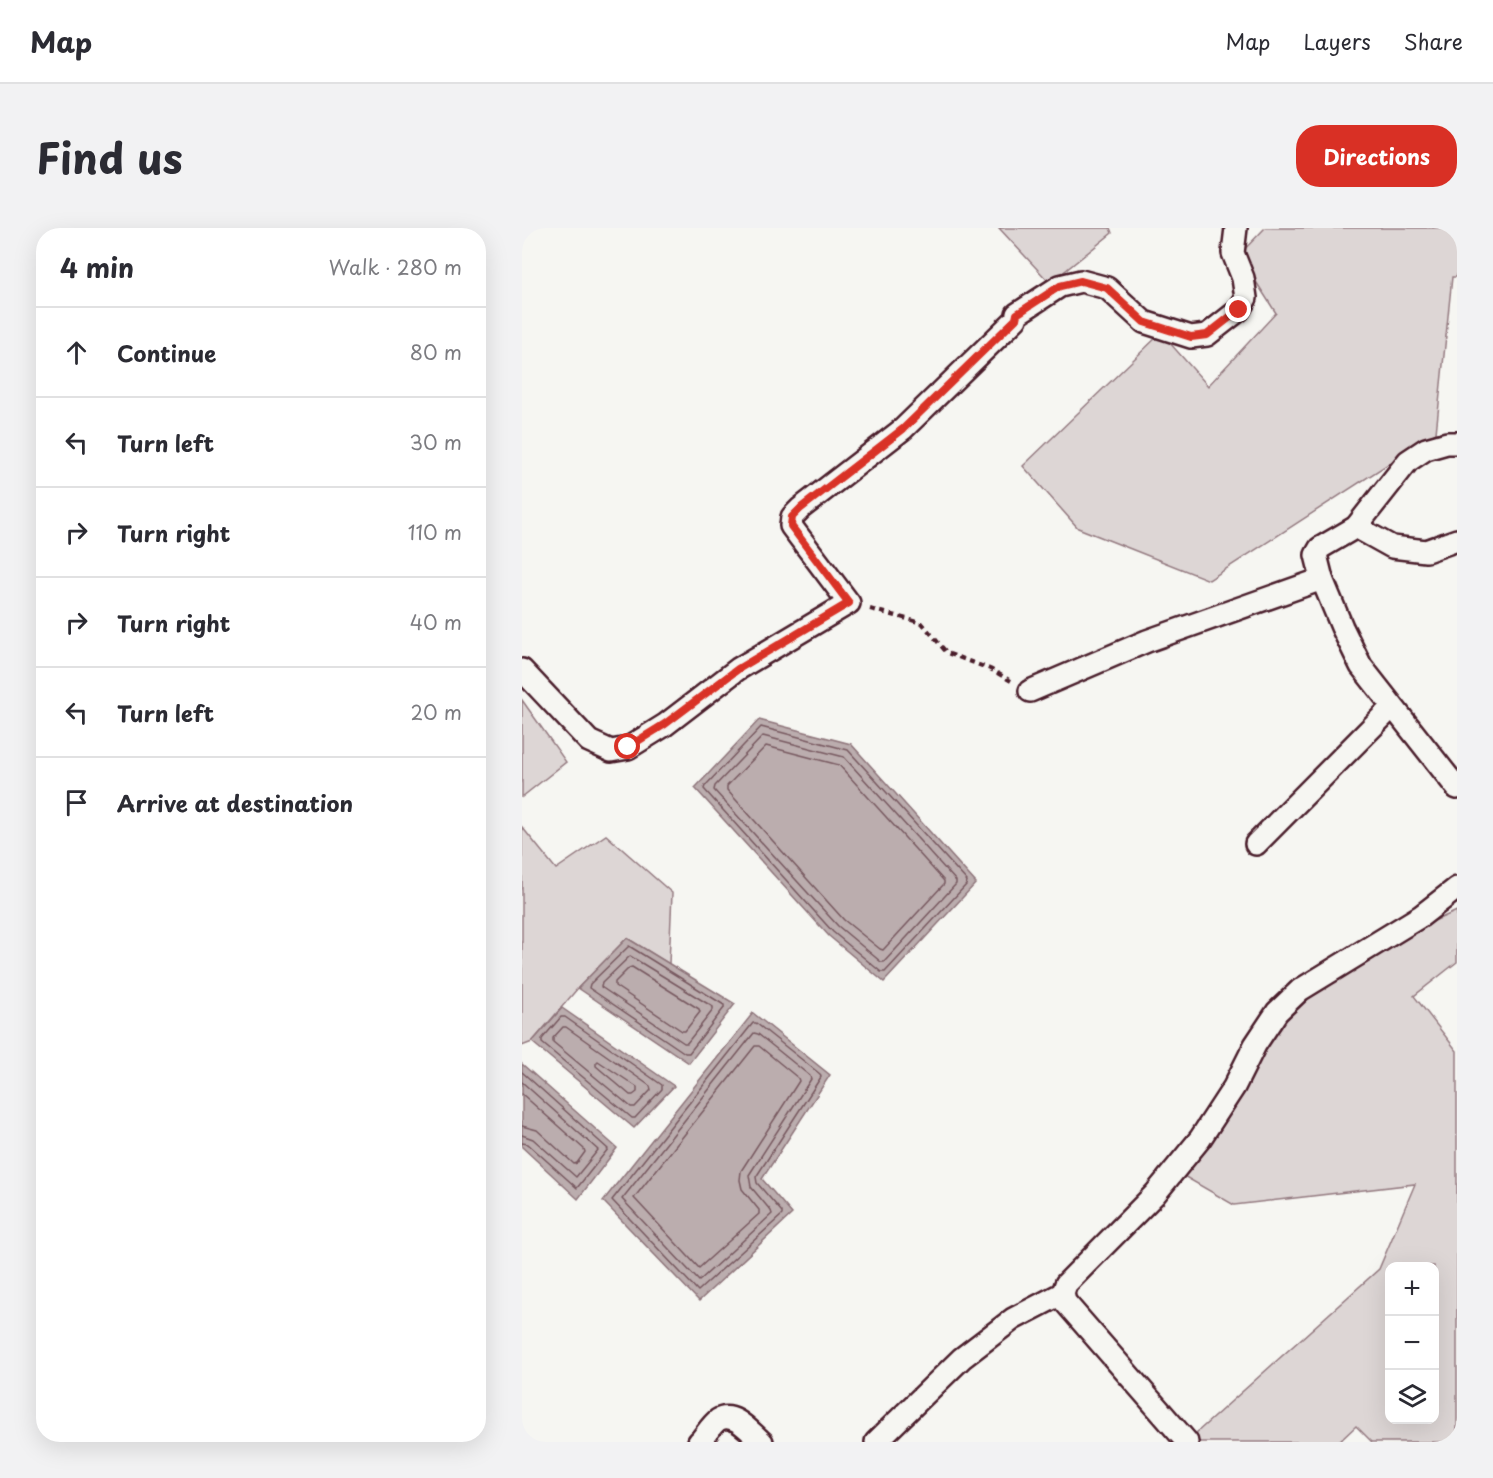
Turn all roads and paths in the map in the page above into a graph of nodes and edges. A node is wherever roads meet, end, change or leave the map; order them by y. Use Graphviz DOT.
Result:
graph roads {
  1 [pos="1236,228"];
  2 [pos="1457,443"];
  3 [pos="1356,527"];
  4 [pos="1457,540"];
  5 [pos="1322,579"];
  6 [pos="849,603"];
  7 [pos="522,670"];
  8 [pos="1030,691"];
  9 [pos="1392,707"];
  10 [pos="1457,789"];
  11 [pos="1256,844"];
  12 [pos="1457,888"];
  13 [pos="1063,1293"];
  14 [pos="699,1442"];
  15 [pos="762,1442"];
  16 [pos="876,1442"];
  17 [pos="1188,1442"];
  1 -- 6 [label="street"];
  2 -- 3 [label="street"];
  3 -- 4 [label="street"];
  3 -- 5 [label="street"];
  5 -- 8 [label="street"];
  5 -- 9 [label="street"];
  6 -- 7 [label="street"];
  6 -- 8 [label="path"];
  9 -- 10 [label="street"];
  9 -- 11 [label="street"];
  12 -- 13 [label="street"];
  13 -- 16 [label="street"];
  13 -- 17 [label="street"];
  14 -- 15 [label="street"];
}
